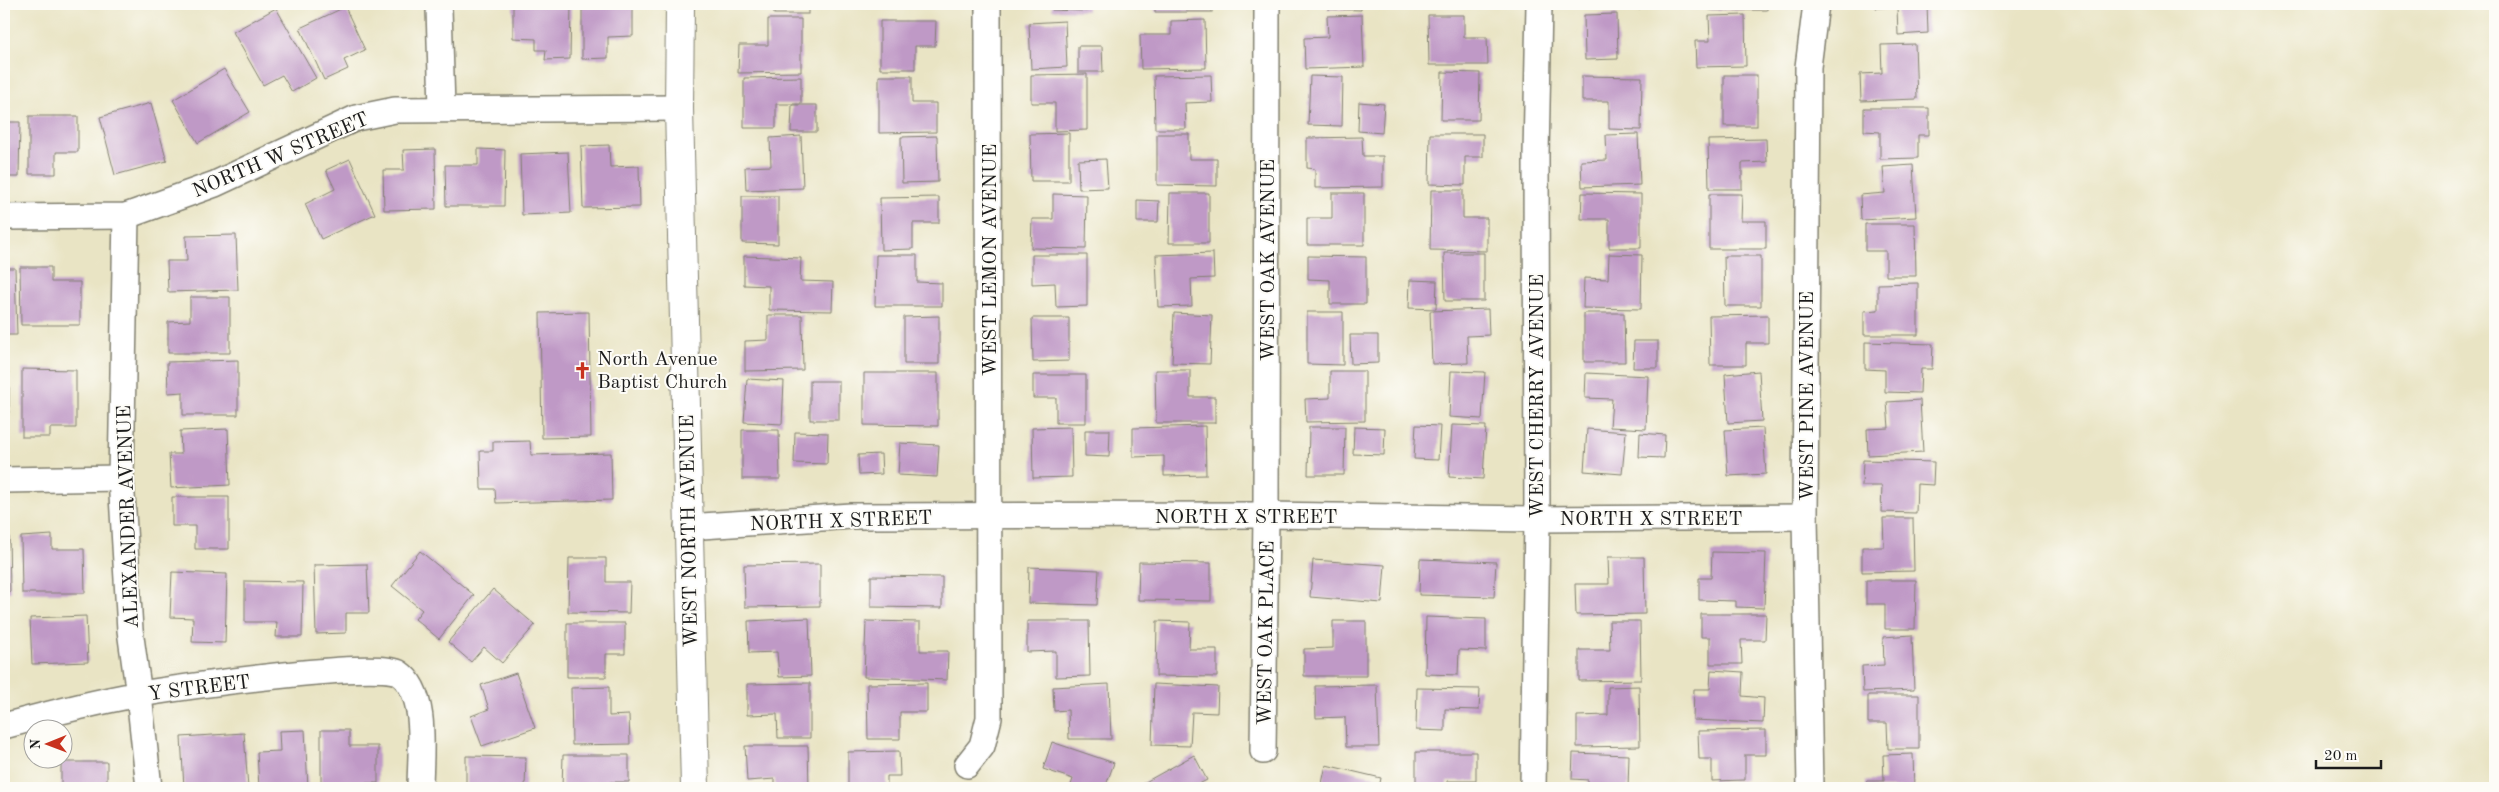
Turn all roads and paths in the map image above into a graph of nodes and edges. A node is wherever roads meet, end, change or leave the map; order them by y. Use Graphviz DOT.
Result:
graph roads {
  1 [pos="680,4"];
  2 [pos="988,4"];
  3 [pos="1267,4"];
  4 [pos="1540,4"];
  5 [pos="1816,4"];
  6 [pos="439,8"];
  7 [pos="442,108"];
  8 [pos="679,108"];
  9 [pos="126,216"];
  10 [pos="4,217"];
  11 [pos="121,478"];
  12 [pos="4,480"];
  13 [pos="1266,515"];
  14 [pos="990,517"];
  15 [pos="1805,517"];
  16 [pos="1537,519"];
  17 [pos="687,527"];
  18 [pos="139,695"];
  19 [pos="4,726"];
  20 [pos="1263,751"];
  21 [pos="967,765"];
  22 [pos="149,788"];
  23 [pos="420,788"];
  24 [pos="695,788"];
  25 [pos="1533,788"];
  26 [pos="1810,788"];
  1 -- 8 [label="street, WEST NORTH AVENUE"];
  2 -- 14 [label="street, WEST LEMON AVENUE"];
  3 -- 13 [label="street, WEST OAK AVENUE"];
  4 -- 16 [label="street, WEST CHERRY AVENUE"];
  5 -- 15 [label="street, WEST PINE AVENUE"];
  6 -- 7 [label="street"];
  7 -- 8 [label="street, NORTH W STREET"];
  7 -- 9 [label="street, NORTH W STREET"];
  8 -- 17 [label="street, WEST NORTH AVENUE"];
  9 -- 10 [label="street, NORTH W STREET"];
  9 -- 11 [label="street, ALEXANDER AVENUE"];
  11 -- 12 [label="street"];
  11 -- 18 [label="street, ALEXANDER AVENUE"];
  13 -- 14 [label="street, NORTH X STREET"];
  13 -- 16 [label="street, NORTH X STREET"];
  13 -- 20 [label="street, WEST OAK PLACE"];
  14 -- 17 [label="street, NORTH X STREET"];
  14 -- 21 [label="street, WEST LEMON AVENUE"];
  15 -- 16 [label="street, NORTH X STREET"];
  15 -- 26 [label="street, WEST PINE AVENUE"];
  16 -- 25 [label="street, WEST CHERRY AVENUE"];
  17 -- 24 [label="street, WEST NORTH AVENUE"];
  18 -- 19 [label="street, Y STREET"];
  18 -- 22 [label="street, ALEXANDER AVENUE"];
  18 -- 23 [label="street, Y STREET"];
}
